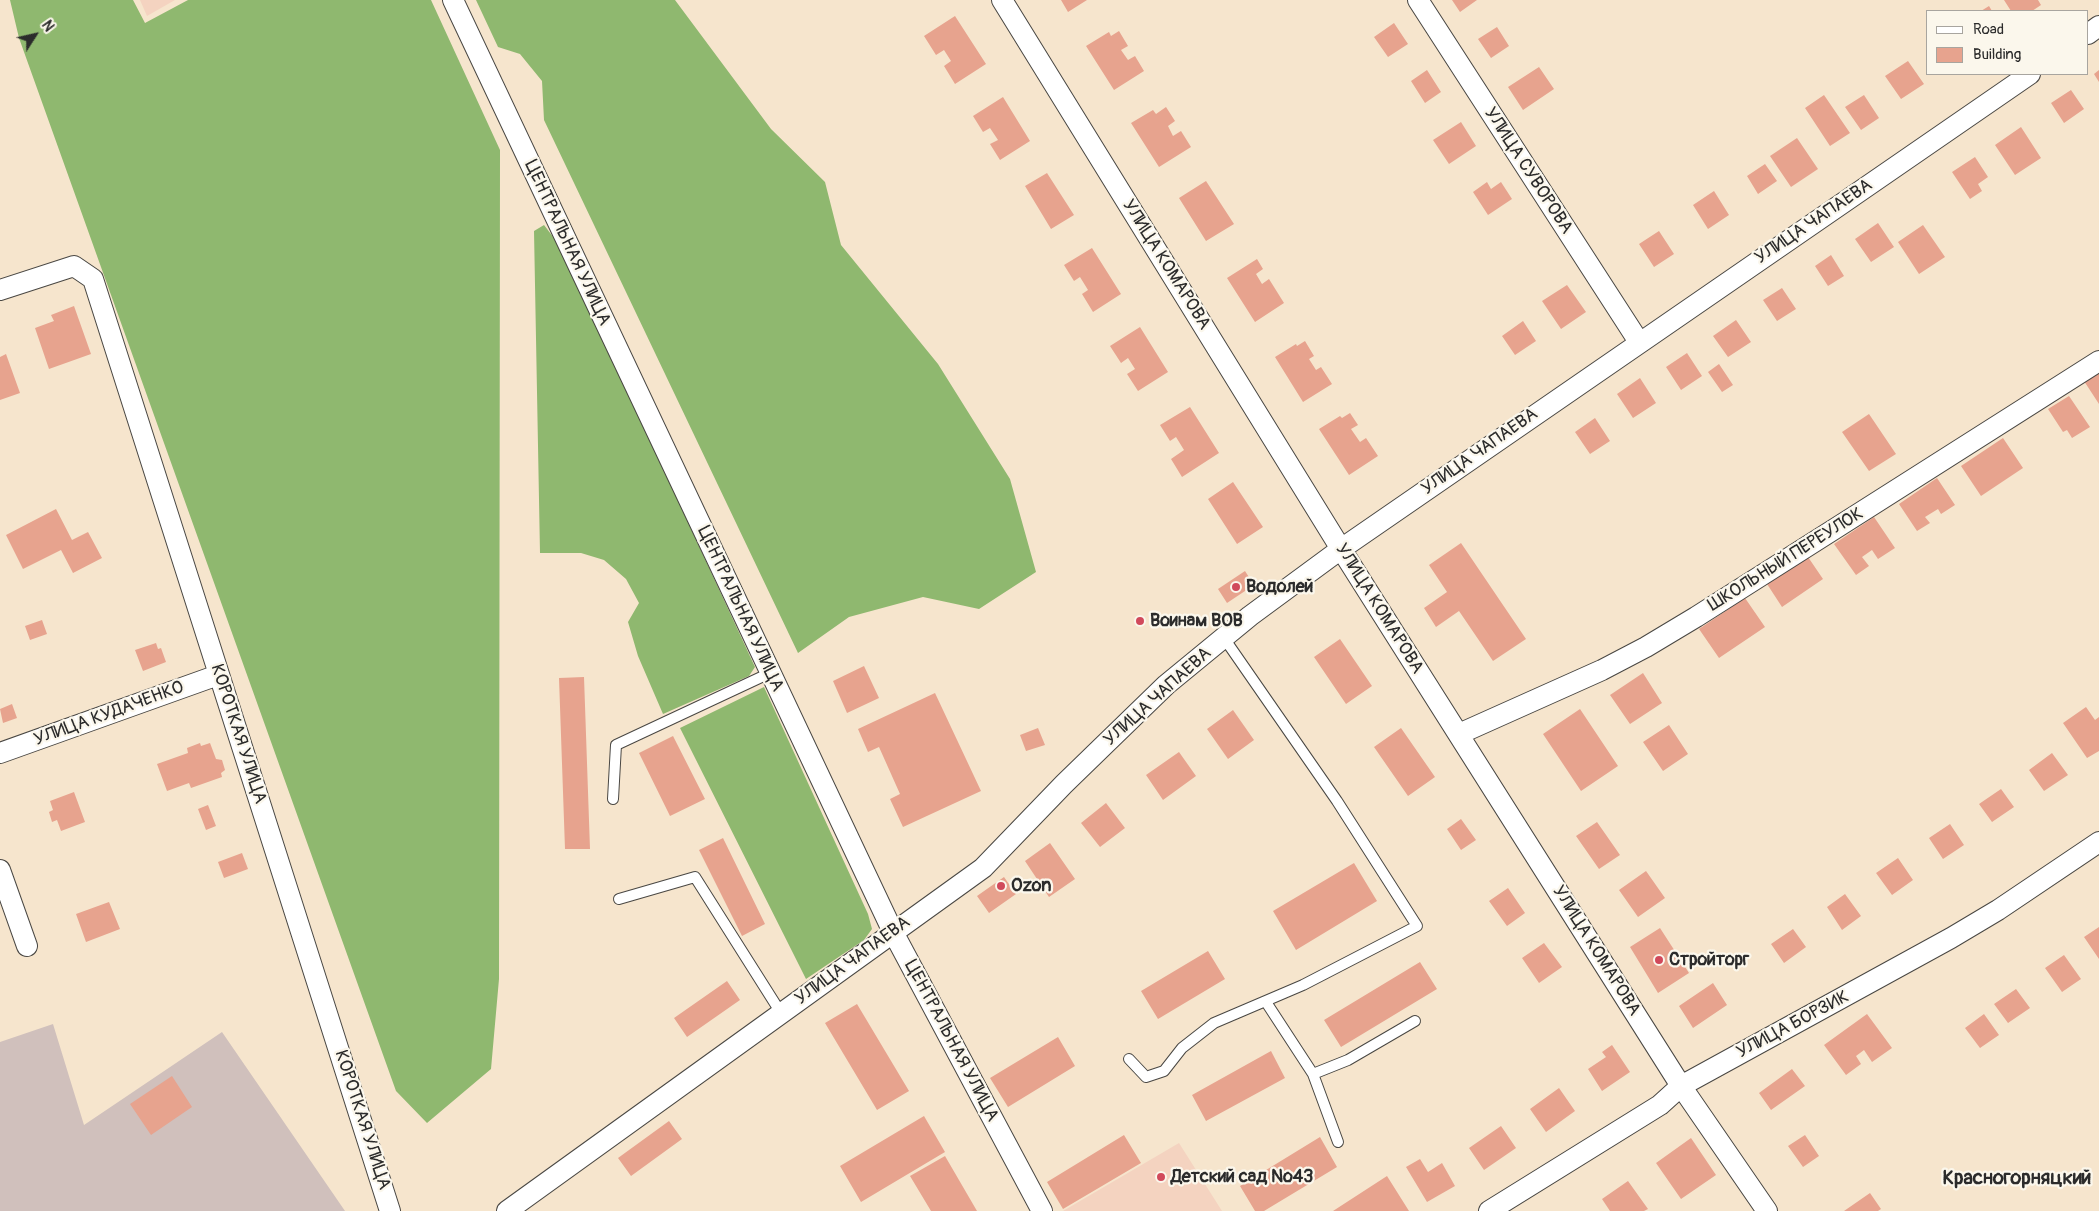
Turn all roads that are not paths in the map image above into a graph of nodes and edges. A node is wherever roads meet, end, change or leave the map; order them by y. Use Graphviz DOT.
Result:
graph roads {
  1 [pos="453,0"];
  2 [pos="1002,0"];
  3 [pos="1418,0"];
  4 [pos="2029,75"];
  5 [pos="0,290"];
  6 [pos="1639,342"];
  7 [pos="2099,361"];
  8 [pos="1341,549"];
  9 [pos="1224,638"];
  10 [pos="770,673"];
  11 [pos="218,675"];
  12 [pos="1459,734"];
  13 [pos="0,753"];
  14 [pos="613,799"];
  15 [pos="2099,842"];
  16 [pos="0,870"];
  17 [pos="620,899"];
  18 [pos="893,932"];
  19 [pos="27,946"];
  20 [pos="1266,1002"];
  21 [pos="781,1013"];
  22 [pos="1414,1021"];
  23 [pos="1129,1059"];
  24 [pos="1313,1074"];
  25 [pos="1681,1086"];
  26 [pos="1338,1142"];
  27 [pos="390,1211"];
  28 [pos="507,1211"];
  29 [pos="1042,1211"];
  30 [pos="1490,1211"];
  31 [pos="1766,1211"];
  1 -- 10 [label="street, ЦЕНТРАЛЬНАЯ УЛИЦА"];
  2 -- 8 [label="street, УЛИЦА КОМАРОВА"];
  3 -- 6 [label="street, УЛИЦА СУВОРОВА"];
  4 -- 6 [label="street, УЛИЦА ЧАПАЕВА"];
  5 -- 11 [label="street, КОРОТКАЯ УЛИЦА"];
  6 -- 8 [label="street, УЛИЦА ЧАПАЕВА"];
  7 -- 12 [label="street, ШКОЛЬНЫЙ ПЕРЕУЛОК"];
  8 -- 9 [label="street, УЛИЦА ЧАПАЕВА"];
  8 -- 12 [label="street, УЛИЦА КОМАРОВА"];
  9 -- 18 [label="street, УЛИЦА ЧАПАЕВА"];
  9 -- 20 [label="lane"];
  10 -- 14 [label="lane"];
  10 -- 18 [label="street, ЦЕНТРАЛЬНАЯ УЛИЦА"];
  11 -- 13 [label="street, УЛИЦА КУДАЧЕНКО"];
  11 -- 27 [label="street, КОРОТКАЯ УЛИЦА"];
  12 -- 25 [label="street, УЛИЦА КОМАРОВА"];
  15 -- 25 [label="street, УЛИЦА БОРЗИК"];
  16 -- 19 [label="street"];
  17 -- 21 [label="lane"];
  18 -- 21 [label="street, УЛИЦА ЧАПАЕВА"];
  18 -- 29 [label="street, ЦЕНТРАЛЬНАЯ УЛИЦА"];
  20 -- 23 [label="lane"];
  20 -- 24 [label="lane"];
  21 -- 28 [label="street, УЛИЦА ЧАПАЕВА"];
  22 -- 24 [label="lane"];
  24 -- 26 [label="lane"];
  25 -- 30 [label="street, УЛИЦА БОРЗИК"];
  25 -- 31 [label="street, УЛИЦА КОМАРОВА"];
}
